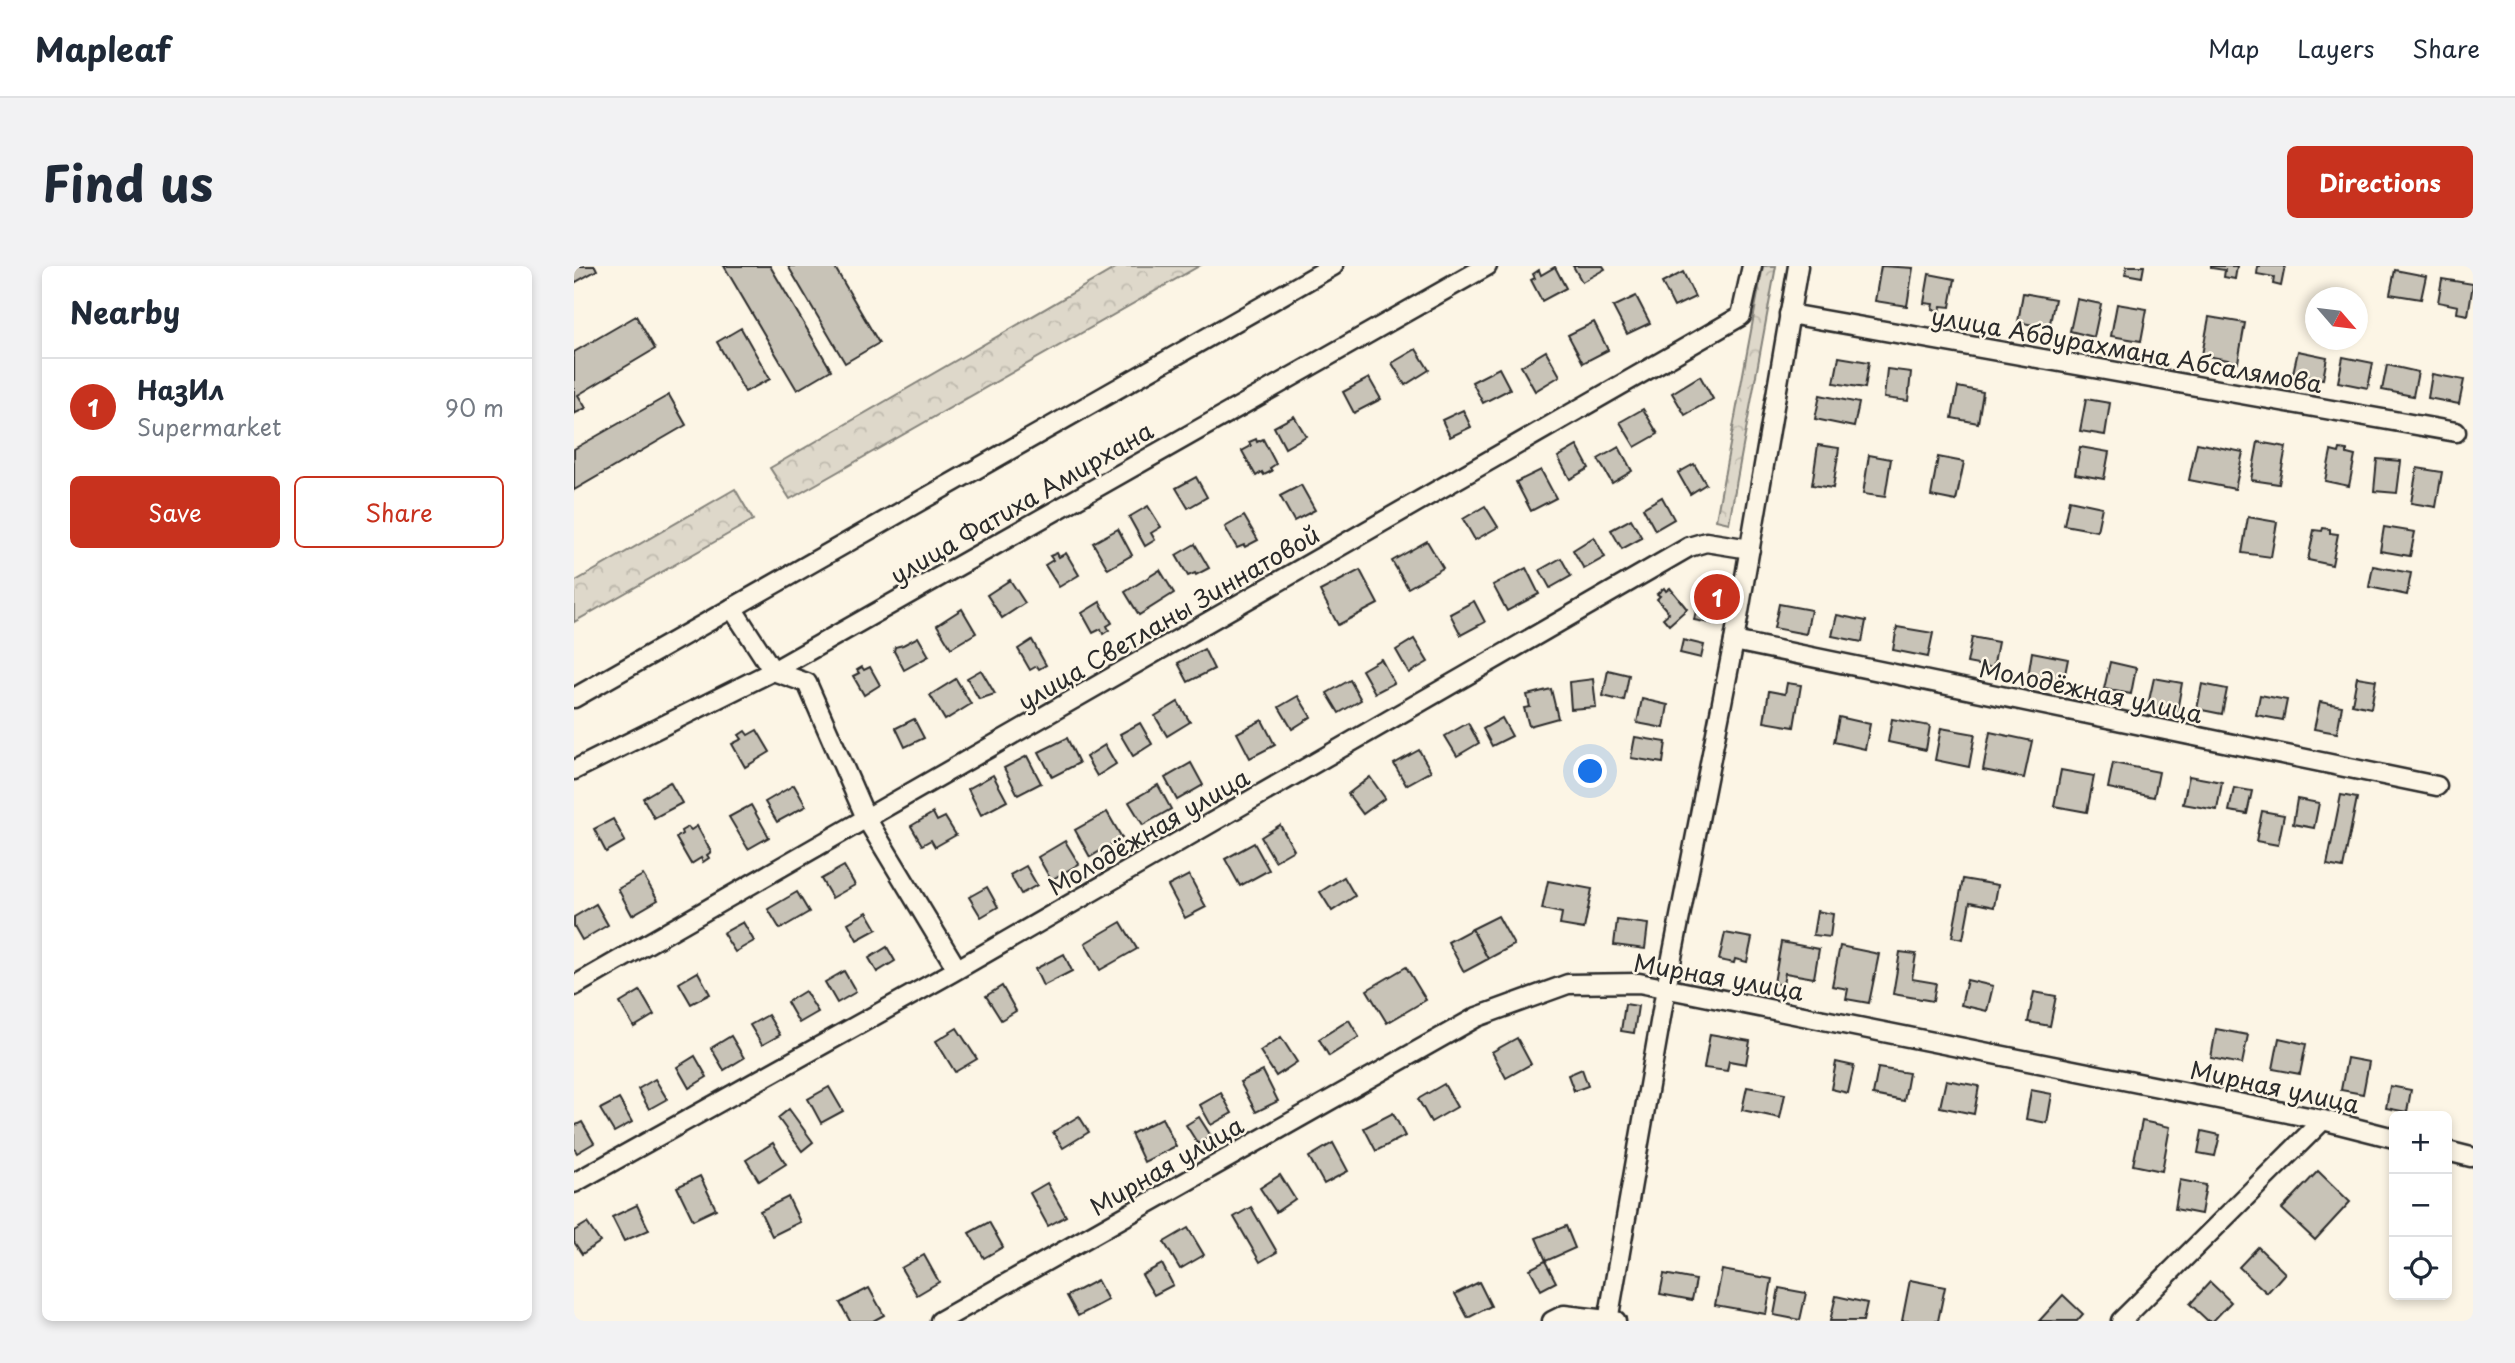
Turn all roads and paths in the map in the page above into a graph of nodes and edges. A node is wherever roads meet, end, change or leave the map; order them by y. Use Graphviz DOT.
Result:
graph roads {
  1 [pos="1333,266"];
  2 [pos="1487,266"];
  3 [pos="1752,266"];
  4 [pos="1798,266"];
  5 [pos="1790,314"];
  6 [pos="2456,432"];
  7 [pos="1750,549"];
  8 [pos="732,608"];
  9 [pos="1734,641"];
  10 [pos="773,671"];
  11 [pos="574,698"];
  12 [pos="574,770"];
  13 [pos="2437,786"];
  14 [pos="866,818"];
  15 [pos="957,969"];
  16 [pos="574,986"];
  17 [pos="1666,988"];
  18 [pos="2323,1120"];
  19 [pos="2389,1137"];
  20 [pos="2452,1152"];
  21 [pos="2471,1157"];
  22 [pos="574,1183"];
  23 [pos="940,1321"];
  24 [pos="1552,1321"];
  25 [pos="1611,1321"];
  26 [pos="2121,1321"];
  1 -- 8 [label="street"];
  2 -- 10 [label="street, улица Фатиха Амирхана"];
  3 -- 14 [label="street, улица Светланы Зиннатовой"];
  4 -- 5 [label="street"];
  5 -- 6 [label="street, улица Абдурахмана Абсалямова"];
  5 -- 7 [label="street"];
  7 -- 9 [label="street"];
  7 -- 15 [label="street, Молодёжная улица"];
  8 -- 10 [label="street"];
  8 -- 11 [label="street"];
  9 -- 13 [label="street, Молодёжная улица"];
  9 -- 17 [label="street"];
  10 -- 12 [label="street, улица Фатиха Амирхана"];
  10 -- 14 [label="street"];
  14 -- 15 [label="street"];
  14 -- 16 [label="street, улица Светланы Зиннатовой"];
  15 -- 22 [label="street, Молодёжная улица"];
  17 -- 18 [label="street, Мирная улица"];
  17 -- 23 [label="street, Мирная улица"];
  17 -- 25 [label="street"];
  18 -- 19 [label="street, Мирная улица"];
  18 -- 26 [label="street"];
  20 -- 21 [label="street"];
  24 -- 25 [label="street"];
}
